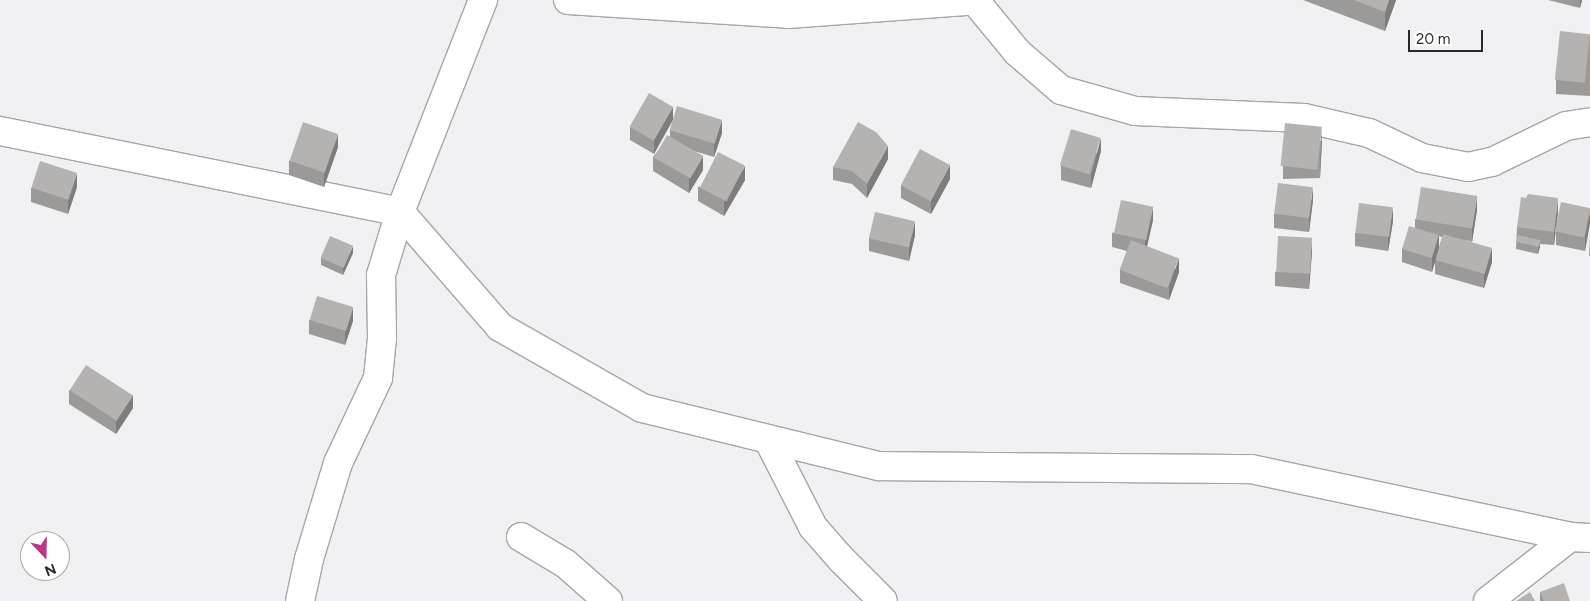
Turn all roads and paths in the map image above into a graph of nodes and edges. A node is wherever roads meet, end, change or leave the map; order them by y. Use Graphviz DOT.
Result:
graph roads {
  1 [pos="483,0"];
  2 [pos="568,0"];
  3 [pos="978,1"];
  4 [pos="1590,122"];
  5 [pos="0,131"];
  6 [pos="400,212"];
  7 [pos="768,439"];
  8 [pos="521,537"];
  9 [pos="1580,538"];
  10 [pos="300,601"];
  11 [pos="608,601"];
  12 [pos="883,601"];
  13 [pos="1488,601"];
  1 -- 6 [label="street"];
  2 -- 3 [label="street"];
  3 -- 4 [label="street"];
  5 -- 6 [label="street"];
  6 -- 7 [label="street"];
  6 -- 10 [label="street"];
  7 -- 9 [label="street"];
  7 -- 12 [label="street"];
  8 -- 11 [label="street"];
  9 -- 13 [label="street"];
}
